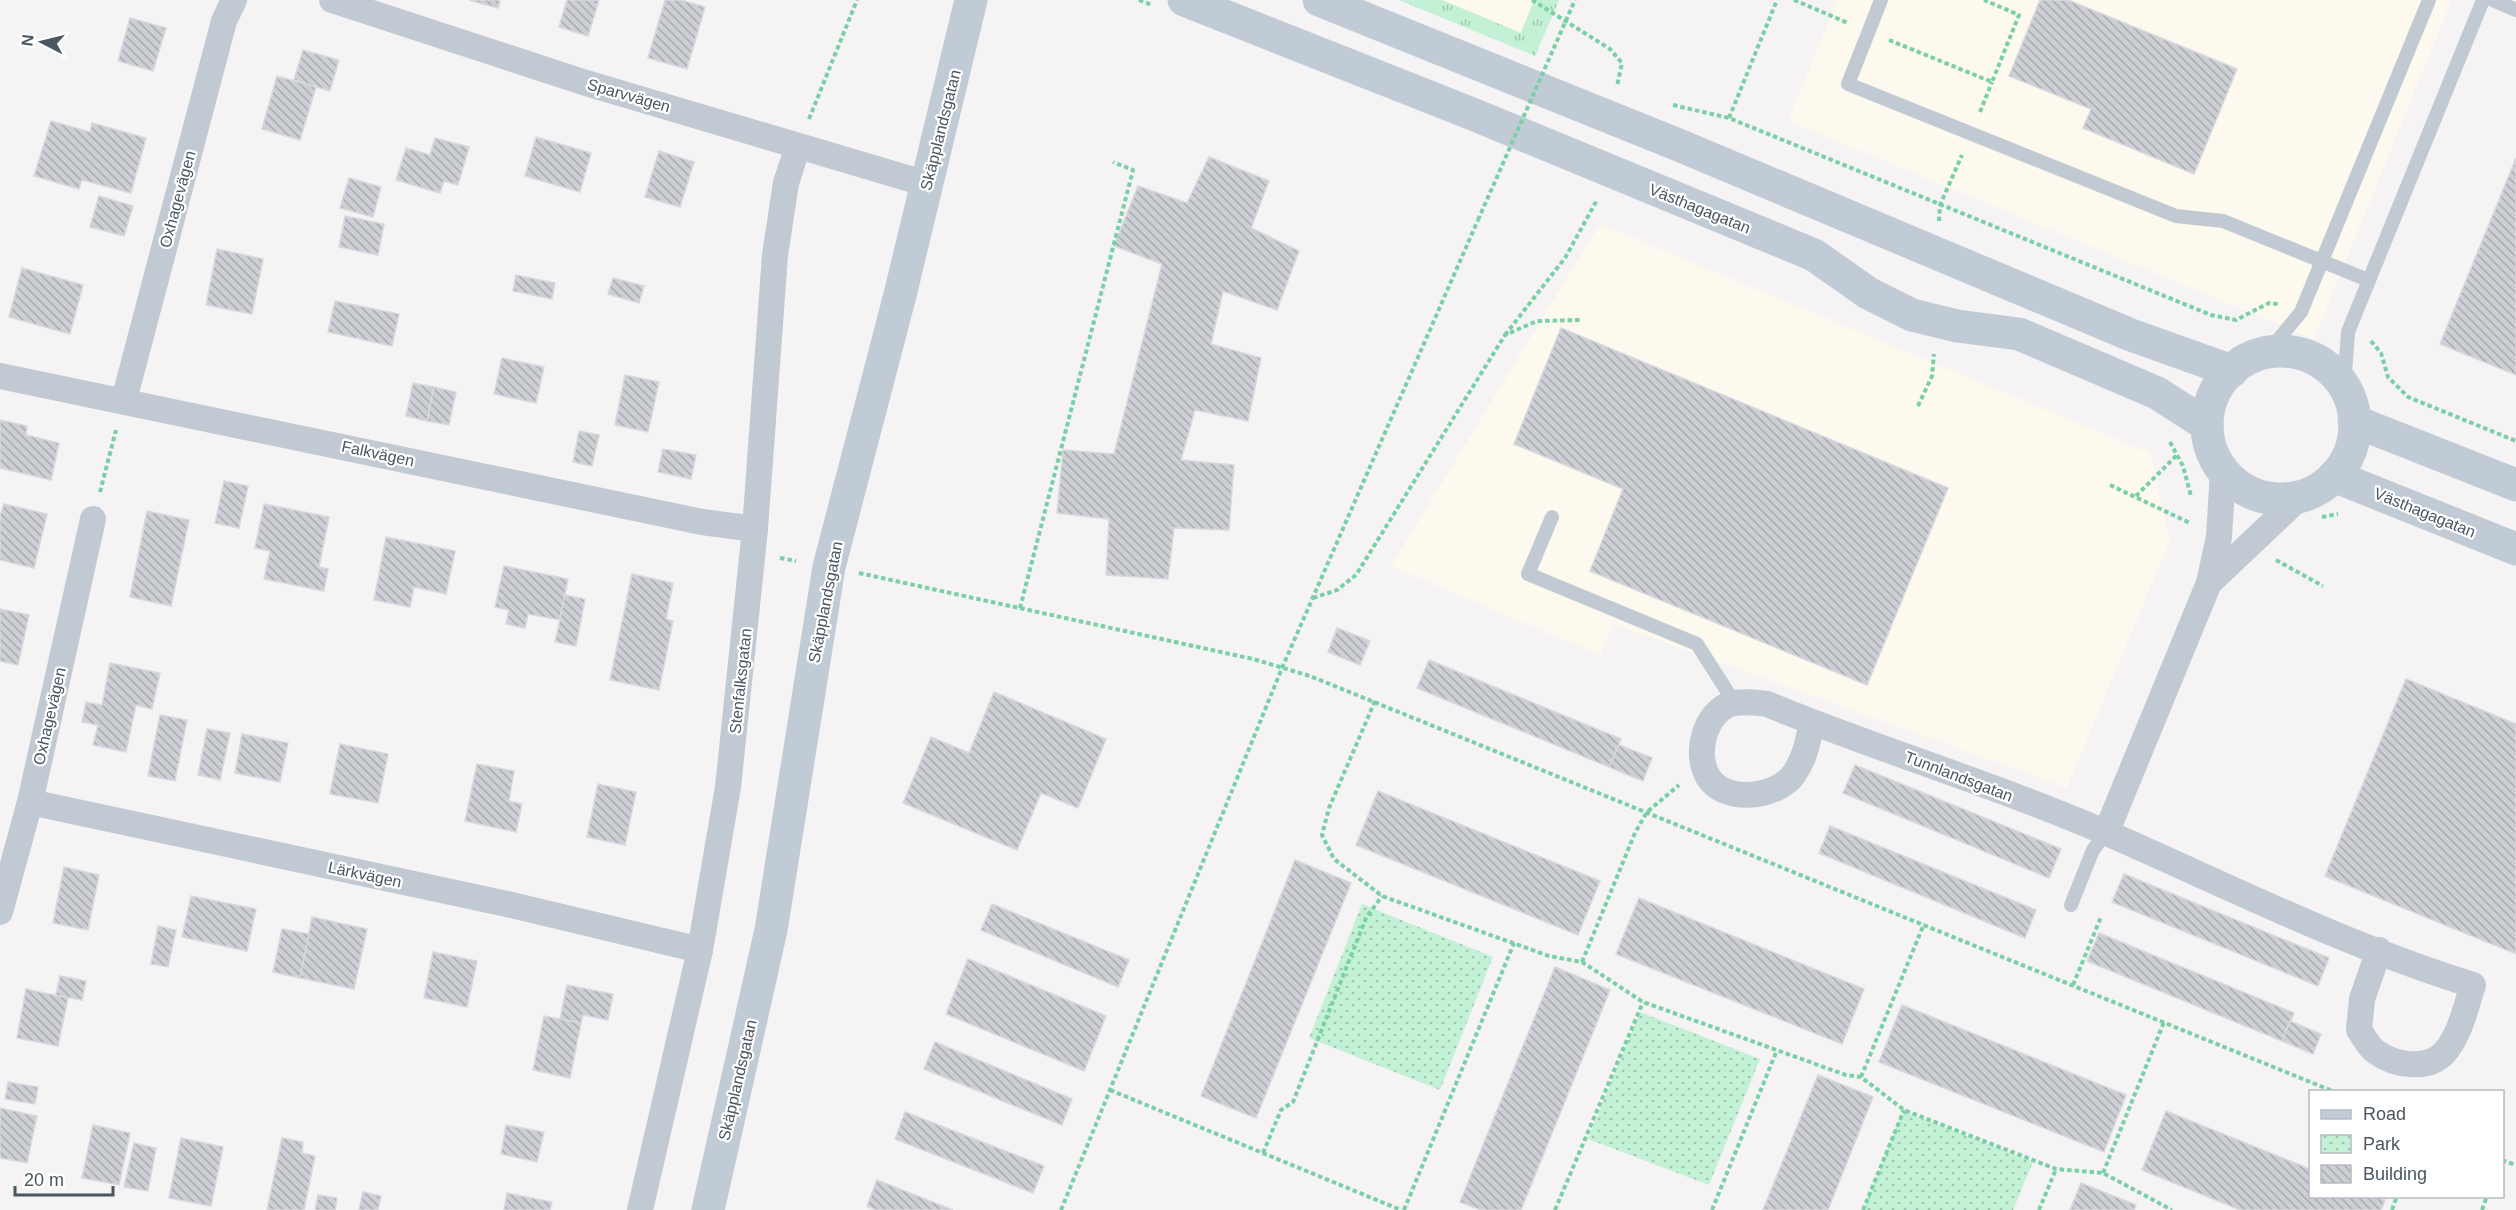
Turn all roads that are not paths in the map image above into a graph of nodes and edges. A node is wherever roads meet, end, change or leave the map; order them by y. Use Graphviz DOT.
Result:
graph roads {
  1 [pos="234,0"];
  2 [pos="332,0"];
  3 [pos="971,0"];
  4 [pos="1184,0"];
  5 [pos="1319,0"];
  6 [pos="1881,0"];
  7 [pos="2429,0"];
  8 [pos="2482,0"];
  9 [pos="2493,0"];
  10 [pos="2516,10"];
  11 [pos="798,146"];
  12 [pos="927,184"];
  13 [pos="2323,261"];
  14 [pos="2368,280"];
  15 [pos="2268,352"];
  16 [pos="2232,370"];
  17 [pos="0,376"];
  18 [pos="2344,387"];
  19 [pos="124,399"];
  20 [pos="2354,421"];
  21 [pos="2207,425"];
  22 [pos="2223,471"];
  23 [pos="2334,476"];
  24 [pos="2516,485"];
  25 [pos="2300,497"];
  26 [pos="1552,517"];
  27 [pos="93,519"];
  28 [pos="755,529"];
  29 [pos="2516,549"];
  30 [pos="2209,583"];
  31 [pos="1734,702"];
  32 [pos="1812,723"];
  33 [pos="30,802"];
  34 [pos="2106,832"];
  35 [pos="2071,904"];
  36 [pos="0,912"];
  37 [pos="700,950"];
  38 [pos="2379,950"];
  39 [pos="640,1210"];
  40 [pos="708,1210"];
  1 -- 19 [label="street, Oxhagevägen"];
  2 -- 11 [label="street, Sparvvägen"];
  3 -- 12 [label="main road, Skäpplandsgatan"];
  4 -- 21 [label="main road, Västhagagatan"];
  5 -- 16 [label="main road"];
  6 -- 13 [label="lane"];
  7 -- 13 [label="lane"];
  8 -- 14 [label="lane"];
  9 -- 10 [label="lane"];
  11 -- 12 [label="street, Sparvvägen"];
  11 -- 28 [label="street, Stenfalksgatan"];
  12 -- 40 [label="main road, Skäpplandsgatan"];
  13 -- 14 [label="lane"];
  13 -- 15 [label="lane"];
  14 -- 18 [label="lane"];
  15 -- 16 [label="main road"];
  15 -- 18 [label="main road"];
  16 -- 21 [label="main road"];
  17 -- 19 [label="street, Falkvägen"];
  18 -- 20 [label="main road"];
  19 -- 28 [label="street, Falkvägen"];
  20 -- 23 [label="main road"];
  20 -- 24 [label="main road"];
  21 -- 22 [label="main road"];
  22 -- 25 [label="main road"];
  22 -- 30 [label="street"];
  23 -- 25 [label="main road"];
  23 -- 29 [label="main road, Västhagagatan"];
  25 -- 30 [label="street"];
  26 -- 31 [label="lane"];
  27 -- 33 [label="street, Oxhagevägen"];
  28 -- 37 [label="street, Stenfalksgatan"];
  30 -- 34 [label="street"];
  31 -- 32 [label="street, Tunnlandsgatan"];
  31 -- 32 [label="street"];
  32 -- 34 [label="street, Tunnlandsgatan"];
  33 -- 36 [label="street, Oxhagevägen"];
  33 -- 37 [label="street, Lärkvägen"];
  34 -- 35 [label="lane"];
  34 -- 38 [label="street, Tunnlandsgatan"];
  37 -- 39 [label="street, Stenfalksgatan"];
  38 -- 38 [label="street, Tunnlandsgatan"];
}
